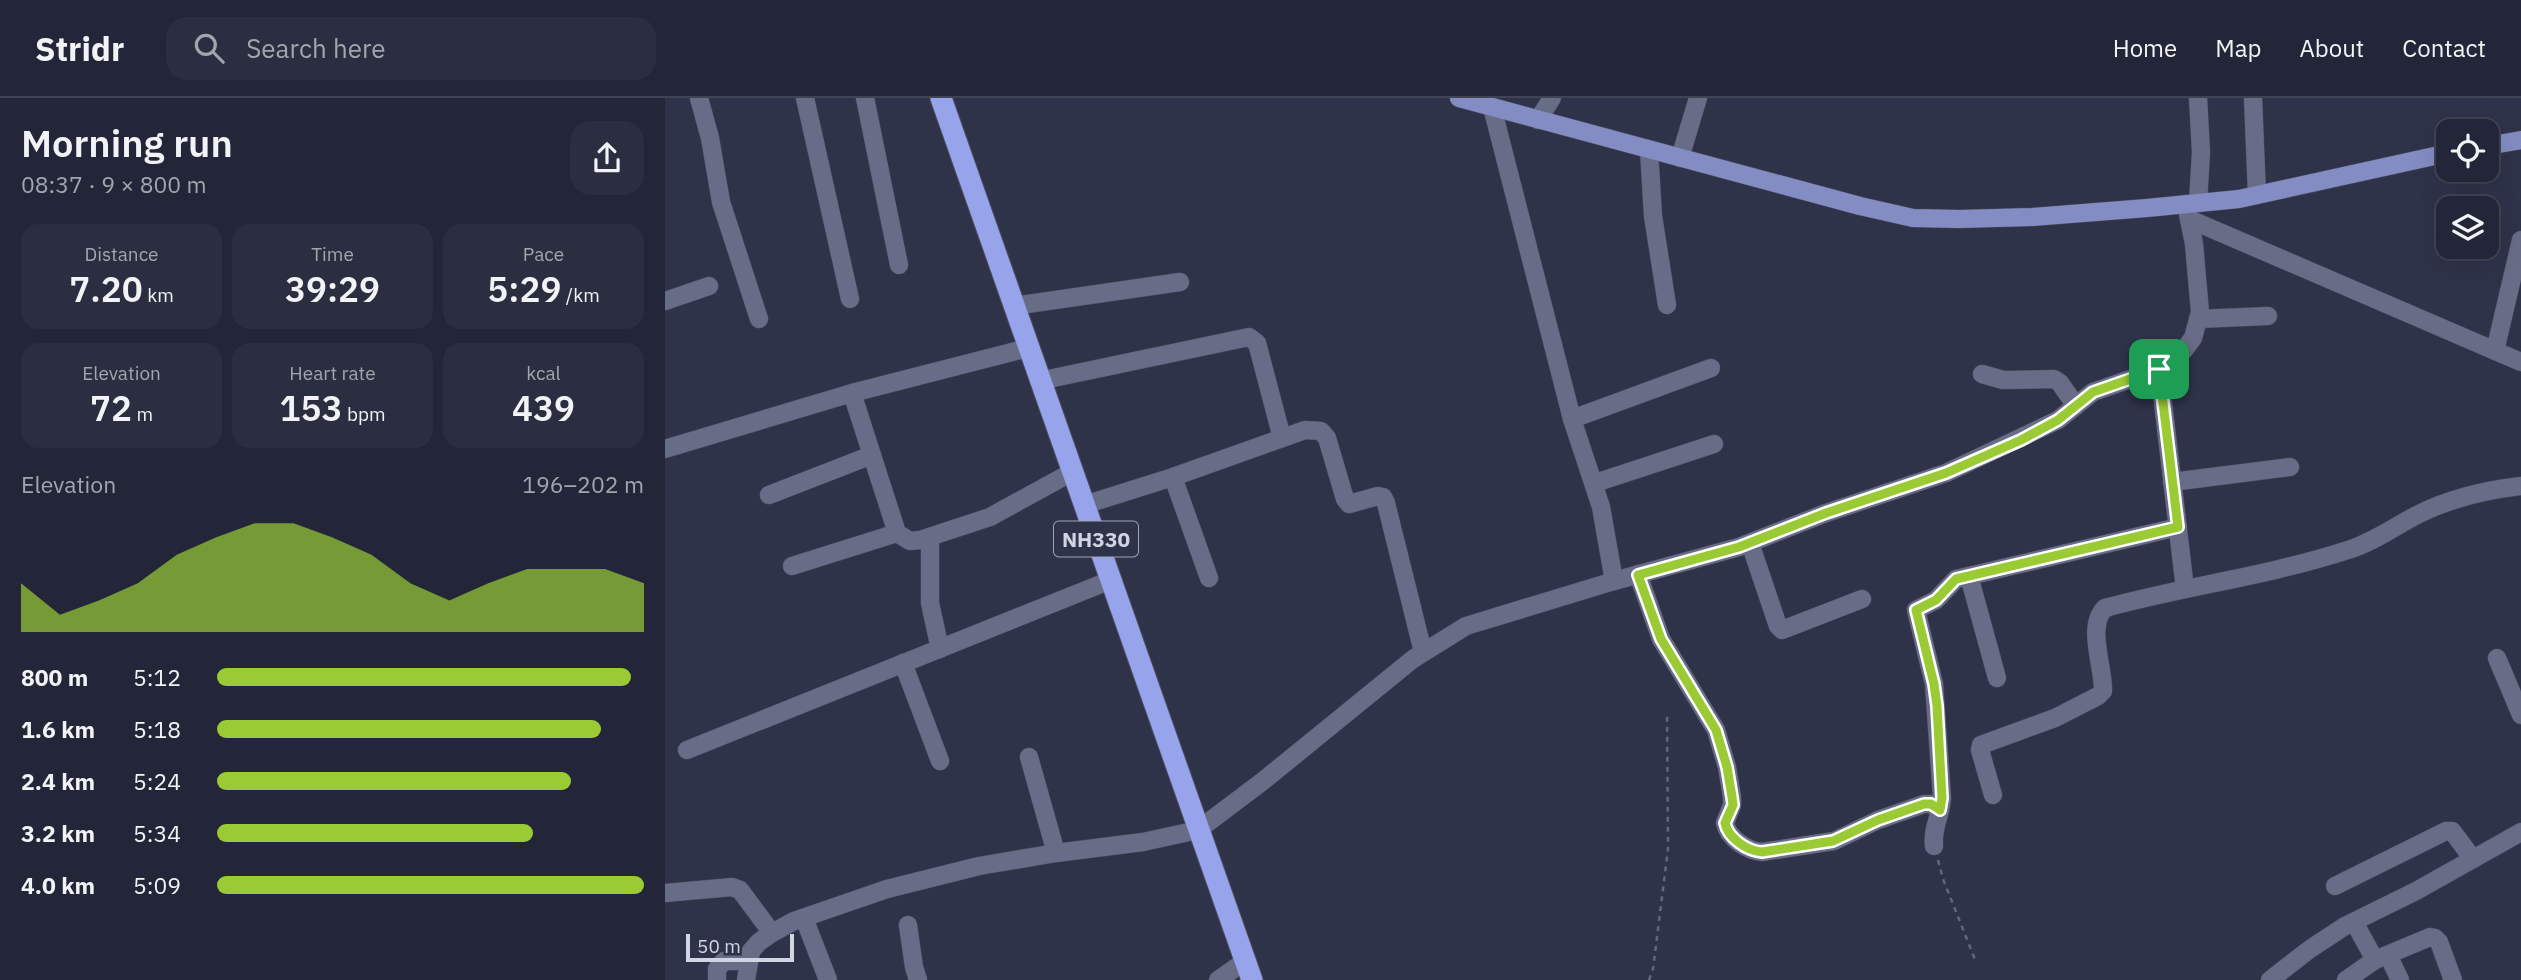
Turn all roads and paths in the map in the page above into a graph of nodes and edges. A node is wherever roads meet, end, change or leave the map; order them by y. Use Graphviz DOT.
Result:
graph roads {
  1 [pos="699,98"];
  2 [pos="805,98"];
  3 [pos="865,98"];
  4 [pos="941,98"];
  5 [pos="1459,98"];
  6 [pos="1552,98"];
  7 [pos="1698,98"];
  8 [pos="2198,98"];
  9 [pos="2253,98"];
  10 [pos="1487,103"];
  11 [pos="1538,120"];
  12 [pos="2521,140"];
  13 [pos="2499,144"];
  14 [pos="1649,150"];
  15 [pos="2436,156"];
  16 [pos="1680,158"];
  17 [pos="2257,195"];
  18 [pos="2191,209"];
  19 [pos="2521,240"];
  20 [pos="899,265"];
  21 [pos="1180,282"];
  22 [pos="2516,283"];
  23 [pos="709,286"];
  24 [pos="850,299"];
  25 [pos="665,301"];
  26 [pos="1667,305"];
  27 [pos="1013,306"];
  28 [pos="2268,316"];
  29 [pos="759,319"];
  30 [pos="2198,319"];
  31 [pos="1028,348"];
  32 [pos="2495,351"];
  33 [pos="2521,362"];
  34 [pos="1711,368"];
  35 [pos="2159,369"];
  36 [pos="1982,374"];
  37 [pos="1039,381"];
  38 [pos="852,393"];
  39 [pos="2076,406"];
  40 [pos="1571,419"];
  41 [pos="1282,438"];
  42 [pos="1714,444"];
  43 [pos="665,449"];
  44 [pos="872,455"];
  45 [pos="2290,467"];
  46 [pos="1072,472"];
  47 [pos="1173,477"];
  48 [pos="2172,482"];
  49 [pos="1595,483"];
  50 [pos="2521,486"];
  51 [pos="769,495"];
  52 [pos="1084,505"];
  53 [pos="2178,527"];
  54 [pos="897,533"];
  55 [pos="930,537"];
  56 [pos="1750,542"];
  57 [pos="792,566"];
  58 [pos="1638,575"];
  59 [pos="1969,576"];
  60 [pos="1209,578"];
  61 [pos="1111,580"];
  62 [pos="1614,581"];
  63 [pos="2185,589"];
  64 [pos="1862,599"];
  65 [pos="940,649"];
  66 [pos="1423,652"];
  67 [pos="2497,658"];
  68 [pos="903,663"];
  69 [pos="1997,678"];
  70 [pos="1667,714"];
  71 [pos="2521,715"];
  72 [pos="687,751"];
  73 [pos="1029,757"];
  74 [pos="940,761"];
  75 [pos="1993,795"];
  76 [pos="1940,810"];
  77 [pos="1198,830"];
  78 [pos="2521,832"];
  79 [pos="1934,846"];
  80 [pos="1056,853"];
  81 [pos="2473,859"];
  82 [pos="2335,886"];
  83 [pos="665,893"];
  84 [pos="2354,922"];
  85 [pos="787,925"];
  86 [pos="908,925"];
  87 [pos="2381,957"];
  88 [pos="748,961"];
  89 [pos="1976,962"];
  90 [pos="1249,971"];
  91 [pos="2355,977"];
  92 [pos="717,980"];
  93 [pos="746,980"];
  94 [pos="828,980"];
  95 [pos="918,980"];
  96 [pos="1218,980"];
  97 [pos="1649,980"];
  98 [pos="2270,980"];
  99 [pos="2400,980"];
  100 [pos="2453,980"];
  1 -- 29 [label="street"];
  2 -- 24 [label="street"];
  3 -- 20 [label="street"];
  4 -- 27 [label="highway, NH330"];
  5 -- 10 [label="main road"];
  6 -- 11 [label="street"];
  7 -- 16 [label="street"];
  8 -- 18 [label="street"];
  9 -- 17 [label="street"];
  10 -- 11 [label="main road"];
  10 -- 40 [label="street"];
  11 -- 14 [label="main road"];
  12 -- 13 [label="main road"];
  14 -- 16 [label="main road"];
  14 -- 26 [label="street"];
  15 -- 17 [label="main road"];
  16 -- 18 [label="main road"];
  17 -- 18 [label="main road"];
  18 -- 30 [label="street"];
  18 -- 32 [label="street"];
  19 -- 22 [label="street"];
  21 -- 27 [label="street"];
  22 -- 32 [label="street"];
  23 -- 25 [label="street"];
  27 -- 31 [label="highway, NH330"];
  28 -- 30 [label="street"];
  30 -- 35 [label="street"];
  31 -- 37 [label="highway, NH330"];
  31 -- 38 [label="street"];
  32 -- 33 [label="street"];
  34 -- 40 [label="street"];
  35 -- 39 [label="street"];
  35 -- 48 [label="street"];
  36 -- 39 [label="street"];
  37 -- 41 [label="street"];
  37 -- 46 [label="highway, NH330"];
  38 -- 43 [label="street"];
  38 -- 44 [label="street"];
  39 -- 56 [label="street"];
  40 -- 49 [label="street"];
  41 -- 47 [label="street"];
  41 -- 66 [label="street"];
  42 -- 49 [label="street"];
  44 -- 51 [label="street"];
  44 -- 54 [label="street"];
  45 -- 48 [label="street"];
  46 -- 52 [label="highway, NH330"];
  46 -- 55 [label="street"];
  47 -- 52 [label="street"];
  47 -- 60 [label="street"];
  48 -- 53 [label="street"];
  49 -- 62 [label="street"];
  50 -- 63 [label="street"];
  52 -- 61 [label="highway, NH330"];
  53 -- 59 [label="street"];
  53 -- 63 [label="street"];
  54 -- 55 [label="street"];
  54 -- 57 [label="street"];
  55 -- 65 [label="street"];
  56 -- 58 [label="street"];
  56 -- 64 [label="street"];
  58 -- 62 [label="street"];
  58 -- 76 [label="street"];
  59 -- 69 [label="street"];
  59 -- 76 [label="street"];
  61 -- 65 [label="street"];
  61 -- 77 [label="highway, NH330"];
  62 -- 66 [label="street"];
  63 -- 75 [label="street"];
  65 -- 68 [label="street"];
  66 -- 77 [label="street"];
  67 -- 71 [label="street"];
  68 -- 72 [label="street"];
  68 -- 74 [label="street"];
  70 -- 97 [label="path"];
  73 -- 80 [label="street"];
  76 -- 79 [label="street"];
  77 -- 80 [label="street"];
  77 -- 90 [label="highway, NH330"];
  78 -- 81 [label="street"];
  79 -- 89 [label="path"];
  80 -- 85 [label="street"];
  81 -- 82 [label="street"];
  81 -- 84 [label="street"];
  83 -- 85 [label="street"];
  84 -- 87 [label="street"];
  84 -- 98 [label="street"];
  85 -- 88 [label="street"];
  85 -- 94 [label="street"];
  86 -- 95 [label="street"];
  87 -- 91 [label="street"];
  87 -- 99 [label="street"];
  87 -- 100 [label="street"];
  88 -- 92 [label="street"];
  88 -- 93 [label="street"];
  90 -- 96 [label="street"];
}
